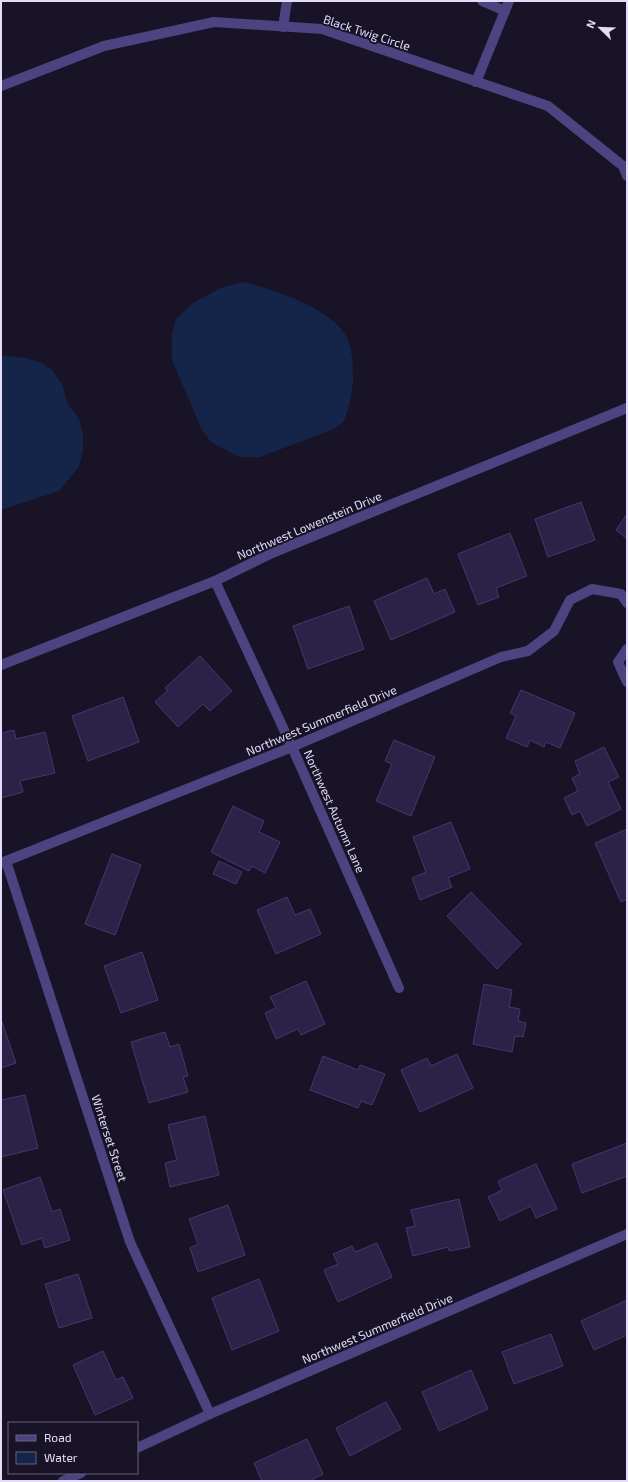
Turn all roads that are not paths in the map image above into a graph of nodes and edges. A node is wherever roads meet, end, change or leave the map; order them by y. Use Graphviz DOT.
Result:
graph roads {
  1 [pos="287,1"];
  2 [pos="482,1"];
  3 [pos="509,1"];
  4 [pos="505,11"];
  5 [pos="283,26"];
  6 [pos="476,82"];
  7 [pos="1,86"];
  8 [pos="627,176"];
  9 [pos="627,408"];
  10 [pos="214,581"];
  11 [pos="627,603"];
  12 [pos="627,649"];
  13 [pos="1,665"];
  14 [pos="627,682"];
  15 [pos="292,747"];
  16 [pos="4,862"];
  17 [pos="398,988"];
  18 [pos="627,1234"];
  19 [pos="210,1414"];
  20 [pos="138,1448"];
  21 [pos="79,1474"];
  22 [pos="63,1481"];
  1 -- 5 [label="street"];
  2 -- 4 [label="street"];
  3 -- 4 [label="street"];
  4 -- 6 [label="street"];
  5 -- 6 [label="street, Black Twig Circle"];
  5 -- 7 [label="street, Black Twig Circle"];
  6 -- 8 [label="street, Black Twig Circle"];
  9 -- 10 [label="street, Northwest Lowenstein Drive"];
  10 -- 13 [label="street, Northwest Lowenstein Drive"];
  10 -- 15 [label="street, Northwest Autumn Lane"];
  11 -- 15 [label="street, Northwest Summerfield Drive"];
  12 -- 14 [label="street"];
  15 -- 16 [label="street, Northwest Summerfield Drive"];
  15 -- 17 [label="street, Northwest Autumn Lane"];
  16 -- 19 [label="street, Winterset Street"];
  18 -- 19 [label="street, Northwest Summerfield Drive"];
  19 -- 20 [label="street, Northwest Summerfield Drive"];
  21 -- 22 [label="street"];
}
